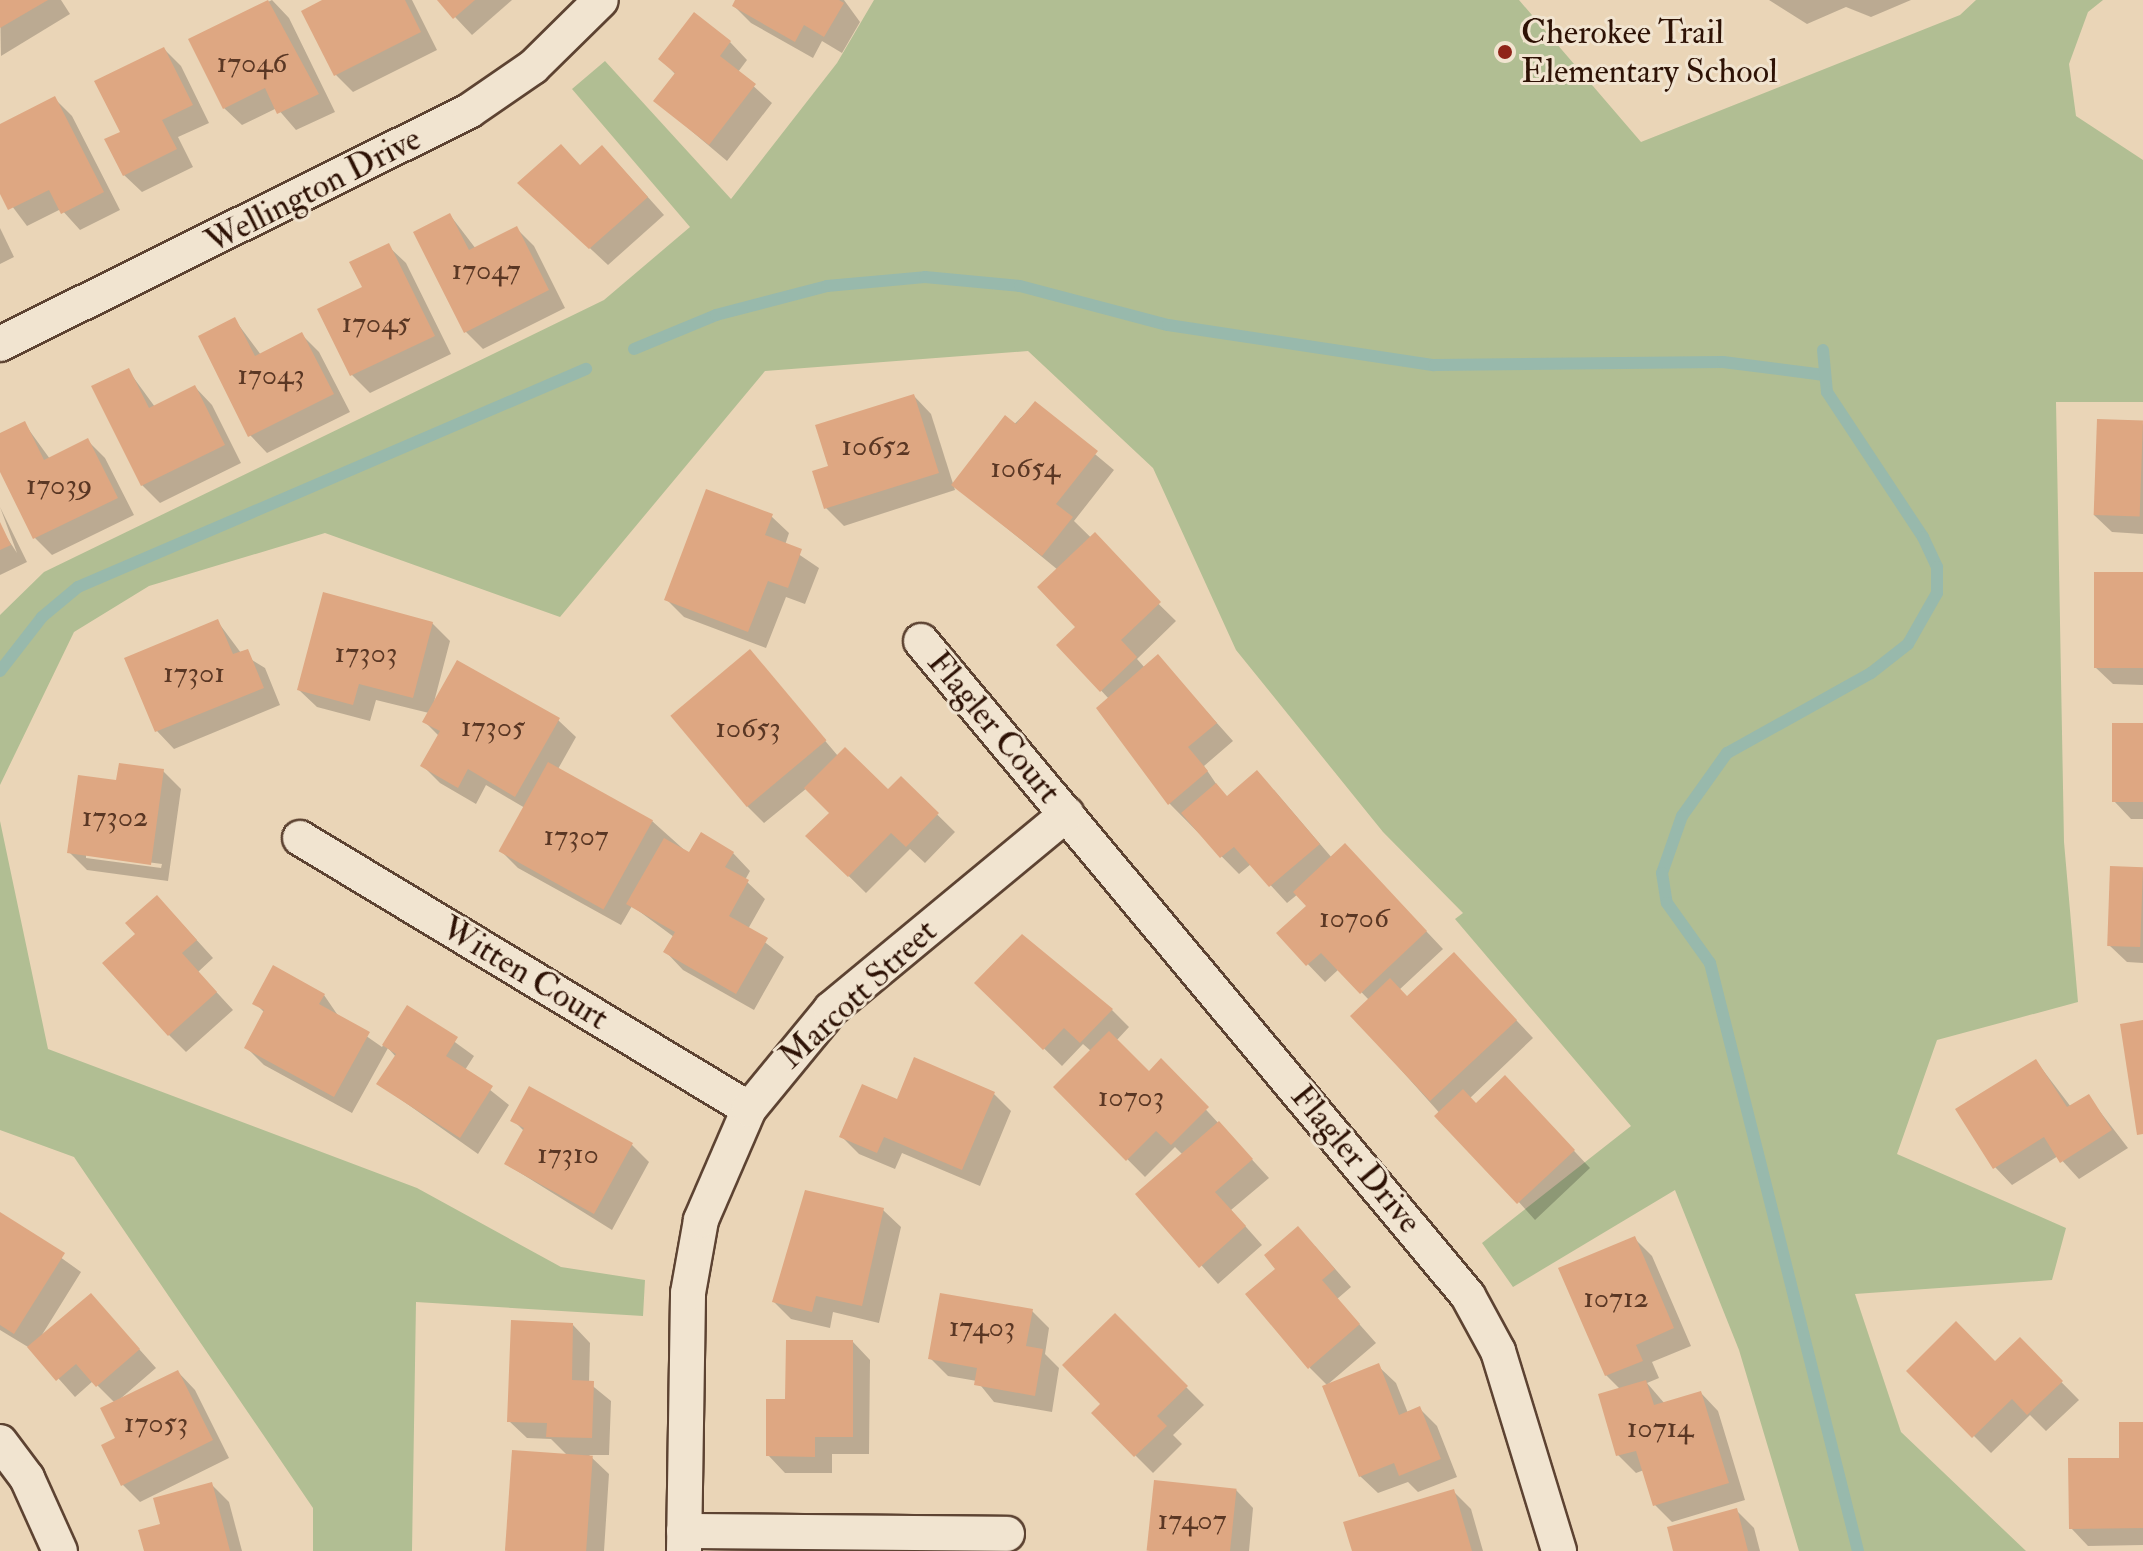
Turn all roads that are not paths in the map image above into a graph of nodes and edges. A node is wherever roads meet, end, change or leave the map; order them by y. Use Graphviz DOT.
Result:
graph roads {
  1 [pos="601,0"];
  2 [pos="0,344"];
  3 [pos="921,641"];
  4 [pos="1067,814"];
  5 [pos="300,838"];
  6 [pos="749,1109"];
  7 [pos="0,1442"];
  8 [pos="1007,1534"];
  9 [pos="684,1541"];
  10 [pos="60,1551"];
  11 [pos="1559,1551"];
  1 -- 2 [label="street, Wellington Drive"];
  3 -- 4 [label="street, Flagler Court"];
  4 -- 6 [label="street, Marcott Street"];
  4 -- 11 [label="street, Flagler Drive"];
  5 -- 6 [label="street, Witten Court"];
  6 -- 9 [label="street, Marcott Street"];
  7 -- 10 [label="street"];
  8 -- 9 [label="street"];
}
